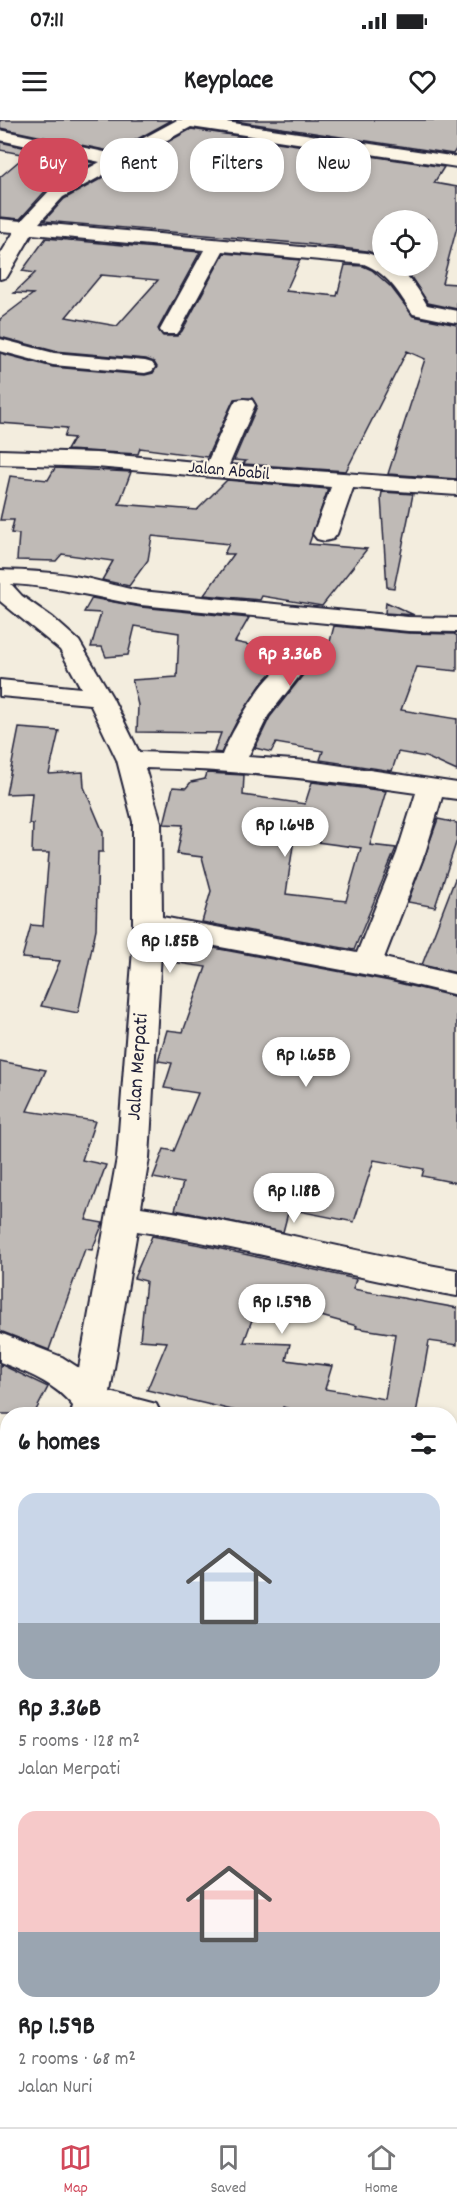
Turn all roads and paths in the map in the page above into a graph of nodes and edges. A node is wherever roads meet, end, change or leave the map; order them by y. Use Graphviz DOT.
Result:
graph roads {
  1 [pos="190,120"];
  2 [pos="0,135"];
  3 [pos="157,138"];
  4 [pos="100,157"];
  5 [pos="457,162"];
  6 [pos="100,169"];
  7 [pos="0,225"];
  8 [pos="23,229"];
  9 [pos="216,246"];
  10 [pos="0,273"];
  11 [pos="457,317"];
  12 [pos="170,330"];
  13 [pos="0,345"];
  14 [pos="145,367"];
  15 [pos="244,405"];
  16 [pos="0,458"];
  17 [pos="215,471"];
  18 [pos="344,481"];
  19 [pos="457,488"];
  20 [pos="325,534"];
  21 [pos="0,577"];
  22 [pos="0,586"];
  23 [pos="457,625"];
  24 [pos="288,674"];
  25 [pos="0,688"];
  26 [pos="99,697"];
  27 [pos="130,760"];
  28 [pos="232,763"];
  29 [pos="444,790"];
  30 [pos="149,924"];
  31 [pos="367,965"];
  32 [pos="457,985"];
  33 [pos="124,1217"];
  34 [pos="457,1283"];
  35 [pos="0,1347"];
  36 [pos="89,1407"];
  37 [pos="90,1407"];
  1 -- 3 [label="street"];
  1 -- 5 [label="street"];
  2 -- 4 [label="street"];
  6 -- 8 [label="street"];
  7 -- 8 [label="street"];
  8 -- 9 [label="street"];
  8 -- 10 [label="street"];
  9 -- 11 [label="street"];
  9 -- 12 [label="street"];
  13 -- 14 [label="street"];
  15 -- 17 [label="street"];
  16 -- 17 [label="street, Jalan Ababil"];
  17 -- 18 [label="street, Jalan Ababil"];
  18 -- 19 [label="street, Jalan Ababil"];
  18 -- 20 [label="street"];
  21 -- 23 [label="street"];
  22 -- 26 [label="street, Jalan Merpati"];
  24 -- 28 [label="street"];
  25 -- 26 [label="street"];
  26 -- 27 [label="street, Jalan Merpati"];
  27 -- 28 [label="street"];
  27 -- 30 [label="street, Jalan Merpati"];
  28 -- 29 [label="street"];
  29 -- 31 [label="street"];
  30 -- 31 [label="street"];
  30 -- 33 [label="street, Jalan Merpati"];
  31 -- 32 [label="street"];
  33 -- 34 [label="street"];
  33 -- 37 [label="street, Jalan Merpati"];
  35 -- 36 [label="street"];
}
